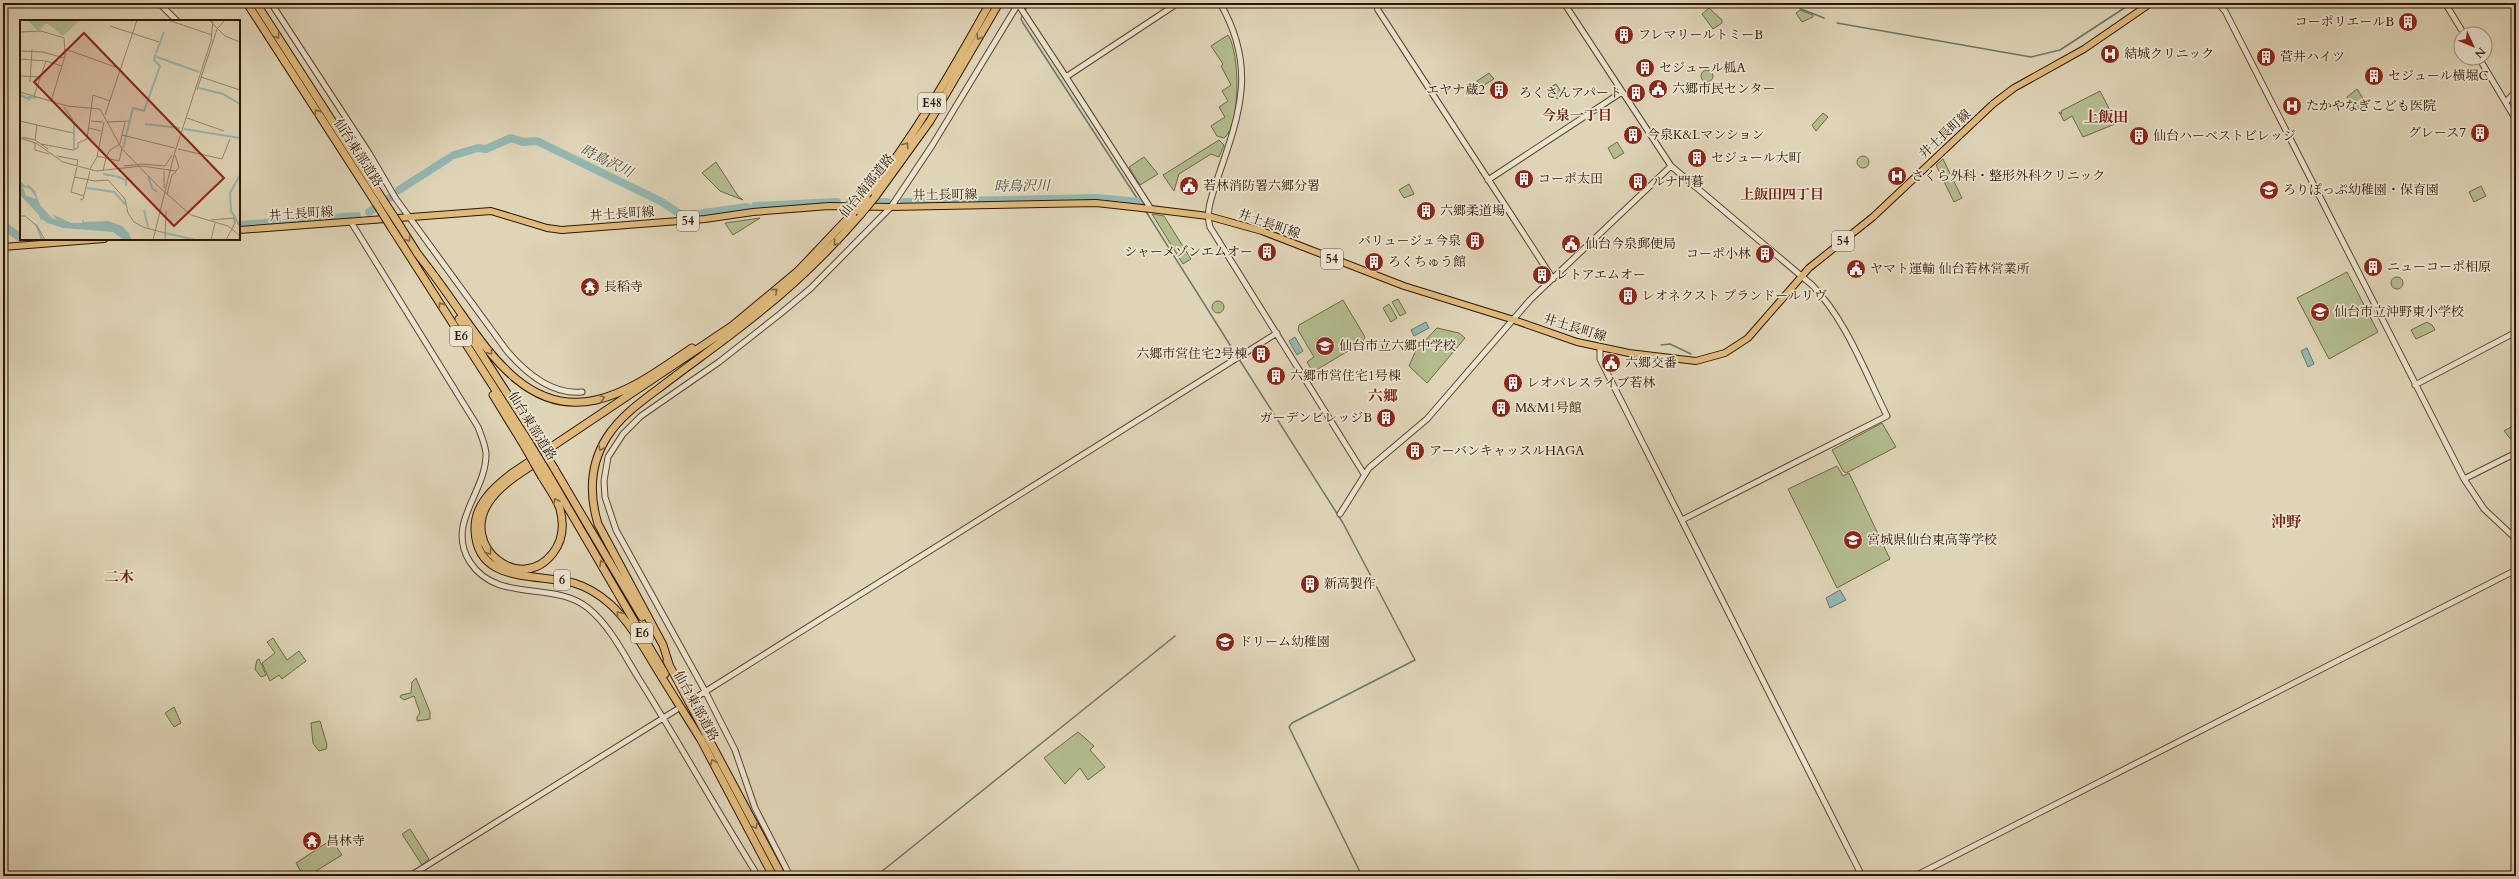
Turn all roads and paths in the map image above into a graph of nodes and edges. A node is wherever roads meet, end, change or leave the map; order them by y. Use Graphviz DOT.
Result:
graph roads {
  1 [pos="160,3"];
  2 [pos="247,3"];
  3 [pos="256,3"];
  4 [pos="271,3"];
  5 [pos="986,3"];
  6 [pos="990,3"];
  7 [pos="999,3"];
  8 [pos="1178,3"];
  9 [pos="1220,3"];
  10 [pos="1376,3"];
  11 [pos="1564,3"];
  12 [pos="2151,3"];
  13 [pos="2218,3"];
  14 [pos="2445,3"];
  15 [pos="176,20"];
  16 [pos="2459,26"];
  17 [pos="968,42"];
  18 [pos="2484,66"];
  19 [pos="1066,77"];
  20 [pos="1622,92"];
  21 [pos="2516,92"];
  22 [pos="2506,102"];
  23 [pos="2516,120"];
  24 [pos="1670,166"];
  25 [pos="1488,180"];
  26 [pos="380,202"];
  27 [pos="890,207"];
  28 [pos="1150,209"];
  29 [pos="1208,216"];
  30 [pos="410,217"];
  31 [pos="351,222"];
  32 [pos="240,230"];
  33 [pos="91,240"];
  34 [pos="3,247"];
  35 [pos="417,253"];
  36 [pos="1800,276"];
  37 [pos="1553,280"];
  38 [pos="744,315"];
  39 [pos="1514,320"];
  40 [pos="2516,332"];
  41 [pos="1276,333"];
  42 [pos="712,348"];
  43 [pos="1600,348"];
  44 [pos="2415,384"];
  45 [pos="582,392"];
  46 [pos="2516,453"];
  47 [pos="545,474"];
  48 [pos="1364,474"];
  49 [pos="2464,479"];
  50 [pos="1340,514"];
  51 [pos="1682,520"];
  52 [pos="2516,539"];
  53 [pos="2516,570"];
  54 [pos="669,664"];
  55 [pos="706,691"];
  56 [pos="695,698"];
  57 [pos="676,710"];
  58 [pos="663,717"];
  59 [pos="702,740"];
  60 [pos="410,876"];
  61 [pos="758,876"];
  62 [pos="773,876"];
  63 [pos="782,876"];
  64 [pos="790,876"];
  65 [pos="1862,876"];
  66 [pos="1915,876"];
  1 -- 15 [label="street"];
  26 -- 2 [label="highway, 仙台東部道路 / E6, one-way"];
  3 -- 26 [label="highway, 仙台東部道路 / E6, one-way"];
  4 -- 30 [label="street"];
  5 -- 17 [label="highway"];
  6 -- 17 [label="highway, 仙台南部道路 / E48"];
  7 -- 42 [label="highway, 仙台南部道路 / E48, one-way, bridge"];
  8 -- 19 [label="street"];
  9 -- 29 [label="street"];
  10 -- 25 [label="street"];
  11 -- 20 [label="street"];
  12 -- 36 [label="main road, 井土長町線 / 54"];
  13 -- 44 [label="street"];
  14 -- 16 [label="street"];
  38 -- 17 [label="highway, 仙台南部道路 / E48, one-way, bridge"];
  18 -- 22 [label="street"];
  19 -- 27 [label="street"];
  19 -- 28 [label="street"];
  20 -- 24 [label="street"];
  20 -- 25 [label="street"];
  21 -- 22 [label="street"];
  22 -- 23 [label="street"];
  24 -- 36 [label="street"];
  24 -- 37 [label="street"];
  25 -- 37 [label="street"];
  26 -- 35 [label="highway, 仙台東部道路 / E6, one-way, bridge"];
  47 -- 26 [label="highway, 仙台東部道路 / E6, one-way, bridge"];
  27 -- 28 [label="main road, 井土長町線 / 54"];
  27 -- 30 [label="main road, 井土長町線 / 54"];
  27 -- 55 [label="street"];
  28 -- 29 [label="main road, 井土長町線 / 54"];
  29 -- 39 [label="main road, 井土長町線 / 54"];
  29 -- 41 [label="street"];
  30 -- 31 [label="main road, 井土長町線 / 54"];
  30 -- 45 [label="street"];
  31 -- 32 [label="main road, 井土長町線 / 54"];
  31 -- 58 [label="street"];
  33 -- 34 [label="main road"];
  35 -- 38 [label="highway, one-way"];
  35 -- 54 [label="highway, 仙台東部道路 / E6, bridge"];
  36 -- 43 [label="main road, 井土長町線 / 54"];
  36 -- 51 [label="street"];
  37 -- 39 [label="street"];
  59 -- 38 [label="highway, 6, one-way"];
  39 -- 43 [label="main road, 井土長町線 / 54"];
  39 -- 48 [label="street"];
  40 -- 44 [label="street"];
  41 -- 48 [label="street"];
  41 -- 55 [label="street"];
  42 -- 47 [label="highway, 6, one-way"];
  42 -- 54 [label="highway, one-way"];
  43 -- 51 [label="street"];
  44 -- 49 [label="street"];
  46 -- 49 [label="street"];
  59 -- 47 [label="highway, 仙台東部道路 / E6, one-way"];
  48 -- 50 [label="street"];
  49 -- 52 [label="street"];
  51 -- 65 [label="street"];
  53 -- 66 [label="street"];
  54 -- 63 [label="highway, 仙台東部道路 / E6, one-way"];
  55 -- 56 [label="street"];
  55 -- 64 [label="street"];
  57 -- 58 [label="street"];
  58 -- 60 [label="street"];
  58 -- 61 [label="street"];
  62 -- 59 [label="highway, 仙台東部道路 / E6, one-way"];
}
